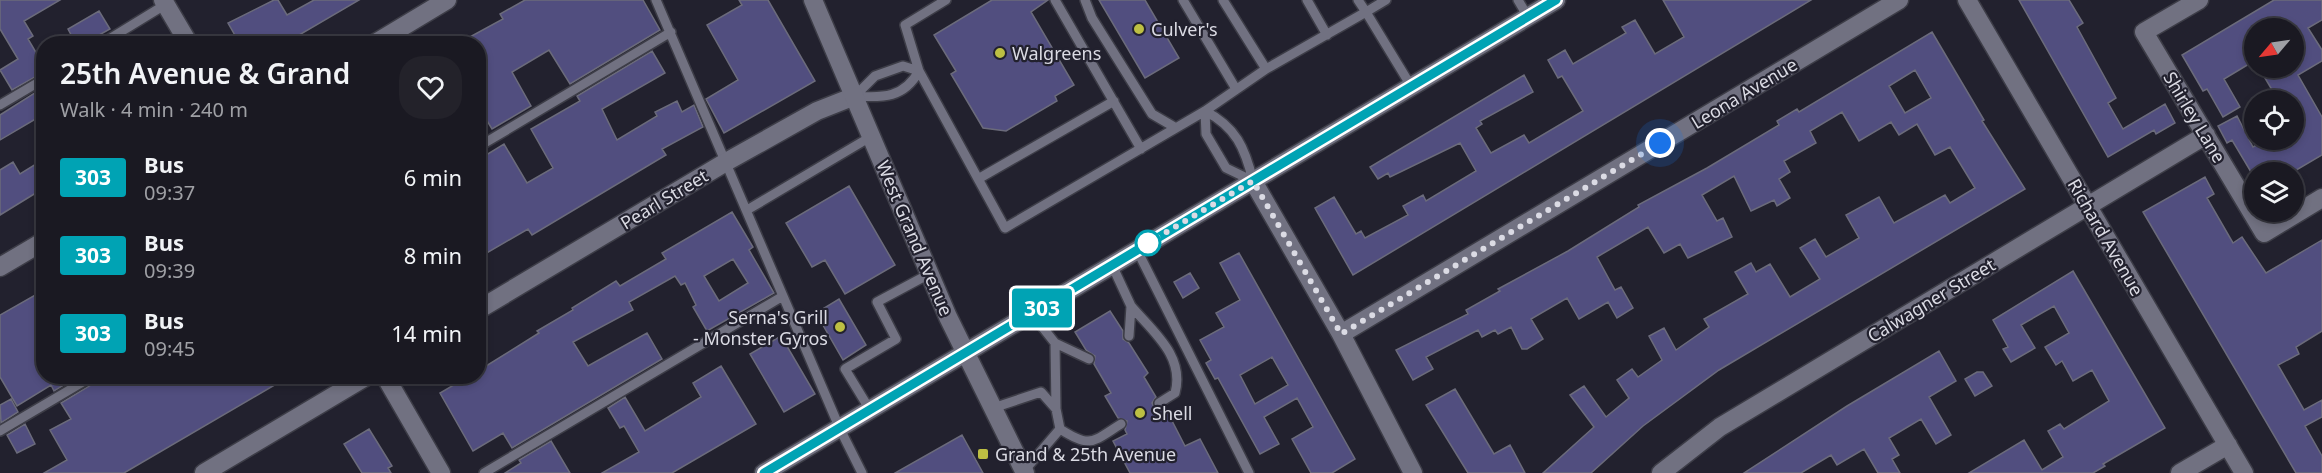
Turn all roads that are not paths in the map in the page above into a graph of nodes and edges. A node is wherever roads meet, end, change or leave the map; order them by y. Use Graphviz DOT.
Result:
graph roads {
  1 [pos="447,0"];
  2 [pos="656,0"];
  3 [pos="813,0"];
  4 [pos="946,0"];
  5 [pos="1055,0"];
  6 [pos="1085,0"];
  7 [pos="1183,0"];
  8 [pos="1224,0"];
  9 [pos="1306,0"];
  10 [pos="1358,0"];
  11 [pos="1386,0"];
  12 [pos="1518,0"];
  13 [pos="1556,0"];
  14 [pos="1899,0"];
  15 [pos="1967,0"];
  16 [pos="2199,0"];
  17 [pos="167,1"];
  18 [pos="1366,12"];
  19 [pos="1528,17"];
  20 [pos="671,32"];
  21 [pos="1327,35"];
  22 [pos="113,36"];
  23 [pos="185,36"];
  24 [pos="387,36"];
  25 [pos="1266,69"];
  26 [pos="919,71"];
  27 [pos="36,84"];
  28 [pos="1411,86"];
  29 [pos="1236,89"];
  30 [pos="855,96"];
  31 [pos="1114,101"];
  32 [pos="0,105"];
  33 [pos="1205,111"];
  34 [pos="1176,128"];
  35 [pos="2206,135"];
  36 [pos="872,136"];
  37 [pos="486,142"];
  38 [pos="1141,149"];
  39 [pos="726,162"];
  40 [pos="978,179"];
  41 [pos="1253,181"];
  42 [pos="2322,198"];
  43 [pos="2088,206"];
  44 [pos="747,210"];
  45 [pos="36,246"];
  46 [pos="1137,250"];
  47 [pos="1112,265"];
  48 [pos="0,267"];
  49 [pos="931,273"];
  50 [pos="783,296"];
  51 [pos="486,305"];
  52 [pos="1131,306"];
  53 [pos="1032,314"];
  54 [pos="1341,334"];
  55 [pos="1129,336"];
  56 [pos="1055,343"];
  57 [pos="965,354"];
  58 [pos="1089,359"];
  59 [pos="79,384"];
  60 [pos="354,384"];
  61 [pos="390,384"];
  62 [pos="1159,403"];
  63 [pos="993,408"];
  64 [pos="1056,409"];
  65 [pos="870,411"];
  66 [pos="1121,424"];
  67 [pos="840,429"];
  68 [pos="1060,429"];
  69 [pos="0,431"];
  70 [pos="2228,445"];
  71 [pos="1024,472"];
  72 [pos="204,473"];
  73 [pos="441,473"];
  74 [pos="484,473"];
  75 [pos="764,473"];
  76 [pos="862,473"];
  77 [pos="1249,473"];
  78 [pos="1413,473"];
  79 [pos="1661,473"];
  80 [pos="2180,473"];
  81 [pos="2244,473"];
  1 -- 24 [label="street"];
  2 -- 20 [label="lane"];
  3 -- 30 [label="street, West Grand Avenue"];
  4 -- 26 [label="lane"];
  5 -- 31 [label="lane"];
  6 -- 34 [label="lane"];
  7 -- 29 [label="lane"];
  8 -- 25 [label="lane"];
  9 -- 21 [label="lane"];
  10 -- 18 [label="lane"];
  11 -- 18 [label="lane"];
  12 -- 19 [label="lane"];
  13 -- 19 [label="street"];
  14 -- 54 [label="street, Leona Avenue"];
  15 -- 43 [label="street, Richard Avenue"];
  16 -- 35 [label="street, Shirley Lane"];
  17 -- 22 [label="lane"];
  17 -- 23 [label="street"];
  18 -- 21 [label="lane"];
  18 -- 28 [label="lane"];
  19 -- 28 [label="street"];
  20 -- 37 [label="lane"];
  20 -- 39 [label="lane"];
  21 -- 25 [label="lane"];
  25 -- 29 [label="lane"];
  26 -- 30 [label="lane"];
  26 -- 30 [label="lane"];
  26 -- 40 [label="lane"];
  27 -- 32 [label="lane"];
  28 -- 41 [label="street"];
  29 -- 33 [label="lane"];
  30 -- 36 [label="street, West Grand Avenue"];
  30 -- 39 [label="street, Pearl Street"];
  31 -- 38 [label="lane"];
  31 -- 40 [label="lane"];
  33 -- 34 [label="lane"];
  33 -- 41 [label="lane"];
  33 -- 41 [label="lane"];
  34 -- 38 [label="lane"];
  35 -- 42 [label="street, Shirley Lane"];
  35 -- 43 [label="street, Calwagner Street"];
  36 -- 44 [label="lane"];
  36 -- 49 [label="street, West Grand Avenue"];
  38 -- 40 [label="lane"];
  39 -- 44 [label="lane"];
  39 -- 51 [label="street, Pearl Street"];
  41 -- 46 [label="street"];
  41 -- 54 [label="street"];
  43 -- 70 [label="street, Richard Avenue"];
  43 -- 79 [label="street, Calwagner Street"];
  44 -- 50 [label="lane"];
  45 -- 48 [label="street"];
  46 -- 47 [label="street"];
  46 -- 77 [label="lane"];
  47 -- 52 [label="lane"];
  47 -- 53 [label="street"];
  49 -- 57 [label="street, West Grand Avenue"];
  49 -- 65 [label="lane"];
  50 -- 67 [label="lane"];
  50 -- 74 [label="lane"];
  52 -- 55 [label="lane"];
  52 -- 62 [label="lane"];
  53 -- 56 [label="lane"];
  53 -- 57 [label="street"];
  54 -- 78 [label="street"];
  56 -- 58 [label="lane"];
  56 -- 64 [label="lane"];
  57 -- 63 [label="street, West Grand Avenue"];
  57 -- 65 [label="street"];
  59 -- 69 [label="lane"];
  60 -- 72 [label="street"];
  61 -- 73 [label="street"];
  63 -- 64 [label="lane"];
  63 -- 71 [label="street, West Grand Avenue"];
  64 -- 68 [label="lane"];
  65 -- 67 [label="street"];
  66 -- 68 [label="lane"];
  67 -- 75 [label="street"];
  67 -- 76 [label="lane"];
  68 -- 71 [label="lane"];
  70 -- 80 [label="street"];
  70 -- 81 [label="street, Richard Avenue"];
}
